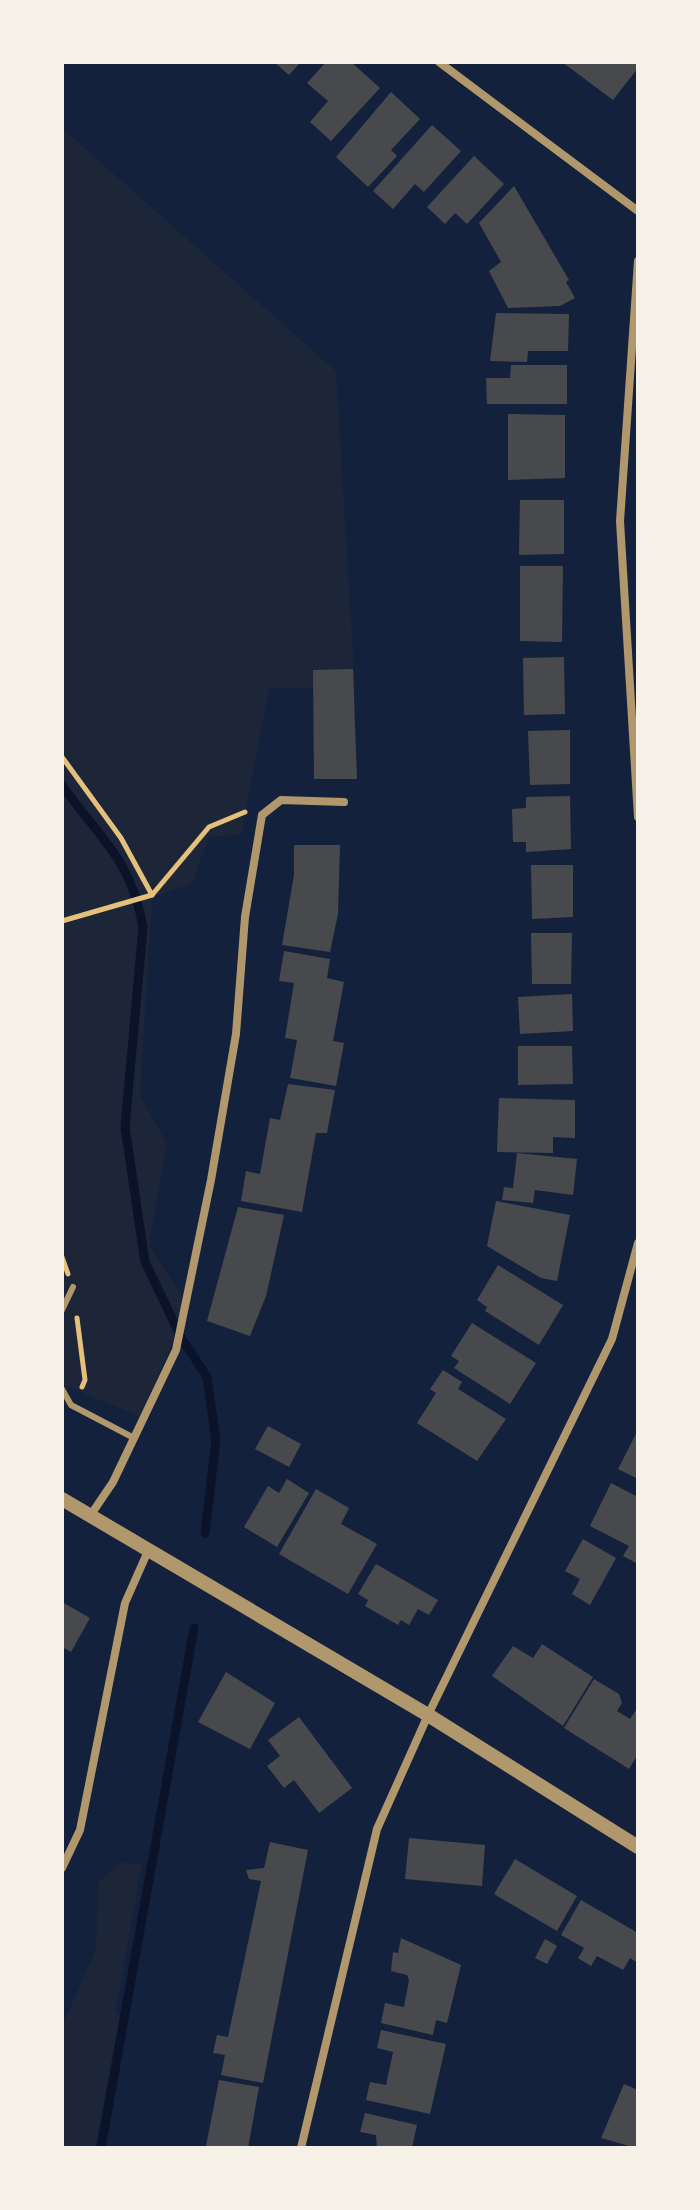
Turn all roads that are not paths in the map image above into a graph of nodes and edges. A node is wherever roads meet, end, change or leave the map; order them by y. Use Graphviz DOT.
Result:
graph roads {
  1 [pos="439,62"];
  2 [pos="638,211"];
  3 [pos="638,261"];
  4 [pos="344,802"];
  5 [pos="638,817"];
  6 [pos="638,1243"];
  7 [pos="73,1287"];
  8 [pos="62,1310"];
  9 [pos="62,1389"];
  10 [pos="134,1438"];
  11 [pos="62,1499"];
  12 [pos="89,1516"];
  13 [pos="148,1551"];
  14 [pos="428,1715"];
  15 [pos="638,1847"];
  16 [pos="62,1868"];
  17 [pos="301,2148"];
  1 -- 2 [label="street"];
  3 -- 5 [label="street"];
  4 -- 10 [label="street"];
  6 -- 14 [label="street"];
  7 -- 8 [label="lane"];
  9 -- 10 [label="lane"];
  10 -- 12 [label="street"];
  11 -- 12 [label="street"];
  12 -- 13 [label="street"];
  13 -- 14 [label="street"];
  13 -- 16 [label="street"];
  14 -- 15 [label="street"];
  14 -- 17 [label="street"];
}
